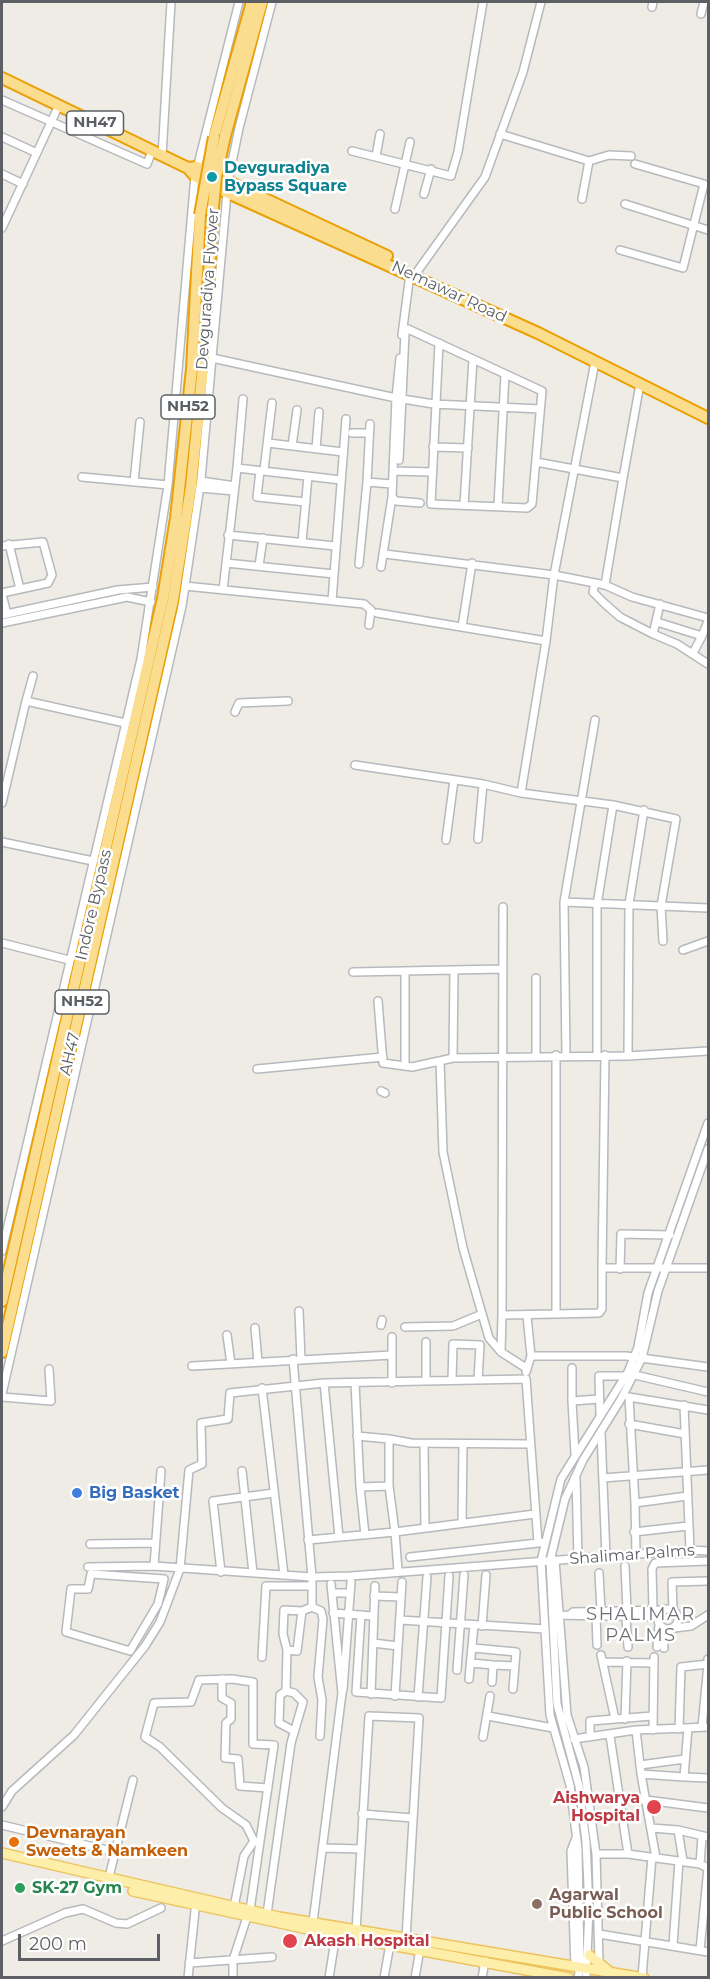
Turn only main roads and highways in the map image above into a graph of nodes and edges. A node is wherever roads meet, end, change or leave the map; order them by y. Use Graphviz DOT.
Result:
graph roads {
  1 [pos="252,2"];
  2 [pos="262,2"];
  3 [pos="2,78"];
  4 [pos="414,274"];
  5 [pos="708,413"];
  6 [pos="708,418"];
  7 [pos="168,599"];
  8 [pos="158,651"];
  9 [pos="2,1301"];
  10 [pos="2,1352"];
  11 [pos="2,1853"];
  12 [pos="2,1859"];
  13 [pos="108,1882"];
  14 [pos="195,1902"];
  15 [pos="248,1914"];
  16 [pos="278,1920"];
  17 [pos="589,1955"];
  18 [pos="583,1970"];
  19 [pos="611,1973"];
  20 [pos="569,1977"];
  21 [pos="643,1977"];
  1 -- 7 [label="highway, Devguradiya Flyover / NH52, bridge"];
  2 -- 7 [label="highway, Devguradiya Flyover / NH52, bridge"];
  3 -- 4 [label="highway, Nemawar Road / NH47"];
  4 -- 5 [label="highway, Nemawar Road"];
  4 -- 6 [label="highway, Nemawar Road"];
  7 -- 8 [label="highway, Devguradiya Flyover / NH52"];
  8 -- 9 [label="highway, Indore Bypass / NH52"];
  8 -- 10 [label="highway, AH47 / NH52"];
  11 -- 13 [label="main road"];
  12 -- 13 [label="main road"];
  13 -- 14 [label="main road"];
  14 -- 15 [label="main road"];
  14 -- 15 [label="main road"];
  15 -- 16 [label="main road"];
  15 -- 16 [label="main road"];
  16 -- 18 [label="main road"];
  16 -- 20 [label="main road"];
  17 -- 19 [label="main road"];
  18 -- 19 [label="main road"];
  19 -- 21 [label="main road"];
}
